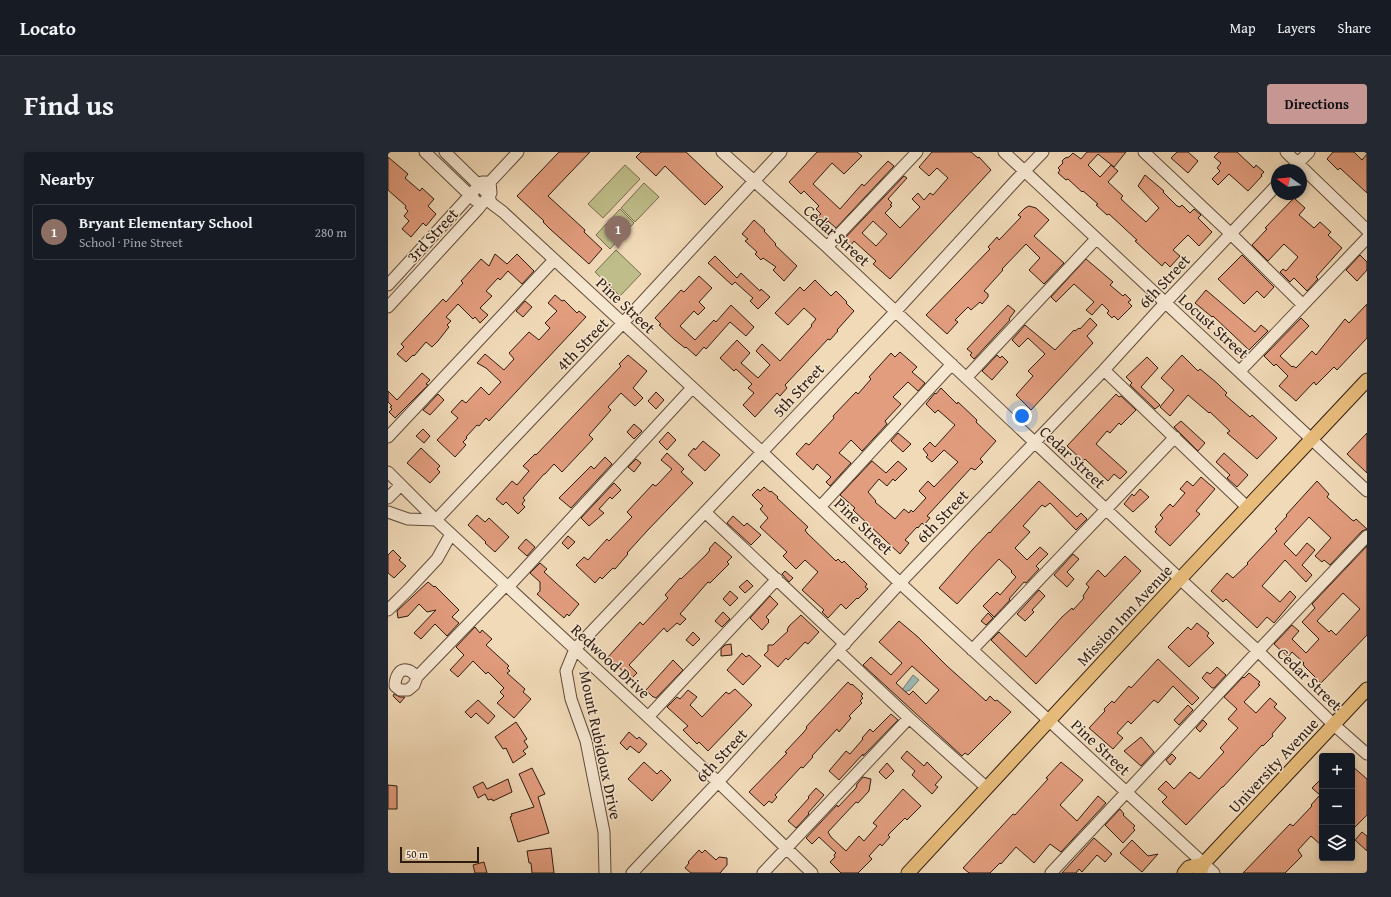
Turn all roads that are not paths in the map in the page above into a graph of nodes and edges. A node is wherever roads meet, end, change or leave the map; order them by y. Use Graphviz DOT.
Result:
graph roads {
  1 [pos="425,152"];
  2 [pos="445,152"];
  3 [pos="518,152"];
  4 [pos="722,152"];
  5 [pos="781,152"];
  6 [pos="917,152"];
  7 [pos="1004,152"];
  8 [pos="1043,152"];
  9 [pos="1144,152"];
  10 [pos="1286,152"];
  11 [pos="1309,152"];
  12 [pos="1293,164"];
  13 [pos="1296,164"];
  14 [pos="1024,171"];
  15 [pos="1307,178"];
  16 [pos="753,182"];
  17 [pos="485,184"];
  18 [pos="1271,191"];
  19 [pos="470,195"];
  20 [pos="487,201"];
  21 [pos="1367,231"];
  22 [pos="1231,234"];
  23 [pos="1096,239"];
  24 [pos="828,247"];
  25 [pos="554,260"];
  26 [pos="388,285"];
  27 [pos="1166,303"];
  28 [pos="1303,305"];
  29 [pos="388,307"];
  30 [pos="896,311"];
  31 [pos="622,324"];
  32 [pos="952,364"];
  33 [pos="1104,370"];
  34 [pos="1240,370"];
  35 [pos="966,378"];
  36 [pos="1367,380"];
  37 [pos="692,388"];
  38 [pos="388,437"];
  39 [pos="1175,437"];
  40 [pos="1312,439"];
  41 [pos="1035,443"];
  42 [pos="762,452"];
  43 [pos="388,472"];
  44 [pos="401,485"];
  45 [pos="1367,491"];
  46 [pos="388,498"];
  47 [pos="820,507"];
  48 [pos="1248,508"];
  49 [pos="1105,509"];
  50 [pos="388,512"];
  51 [pos="705,512"];
  52 [pos="436,520"];
  53 [pos="452,534"];
  54 [pos="1367,536"];
  55 [pos="777,579"];
  56 [pos="1180,579"];
  57 [pos="900,583"];
  58 [pos="507,586"];
  59 [pos="388,610"];
  60 [pos="841,647"];
  61 [pos="575,649"];
  62 [pos="972,650"];
  63 [pos="1258,651"];
  64 [pos="417,677"];
  65 [pos="1367,689"];
  66 [pos="648,717"];
  67 [pos="909,718"];
  68 [pos="1049,721"];
  69 [pos="1334,725"];
  70 [pos="1367,754"];
  71 [pos="718,782"];
  72 [pos="987,788"];
  73 [pos="1126,792"];
  74 [pos="786,848"];
  75 [pos="1202,868"];
  76 [pos="605,873"];
  77 [pos="632,873"];
  78 [pos="763,873"];
  79 [pos="812,873"];
  80 [pos="908,873"];
  81 [pos="1051,873"];
  82 [pos="1184,873"];
  83 [pos="1214,873"];
  1 -- 19 [label="street, Pine Street"];
  2 -- 17 [label="street"];
  3 -- 17 [label="street, 3rd Street"];
  4 -- 16 [label="street, Cedar Street"];
  5 -- 16 [label="street, 4th Street"];
  6 -- 24 [label="street"];
  7 -- 14 [label="street, Locust Street"];
  8 -- 14 [label="street, 5th Street"];
  9 -- 22 [label="street"];
  10 -- 12 [label="street"];
  11 -- 13 [label="street"];
  14 -- 23 [label="street, Locust Street"];
  14 -- 30 [label="street, 5th Street"];
  15 -- 21 [label="street"];
  16 -- 24 [label="street, Cedar Street"];
  16 -- 31 [label="street, 4th Street"];
  17 -- 19 [label="street, 3rd Street"];
  17 -- 20 [label="street"];
  18 -- 22 [label="street, 6th Street"];
  19 -- 20 [label="street, Pine Street"];
  19 -- 26 [label="street, 3rd Street"];
  20 -- 25 [label="street, Pine Street"];
  20 -- 29 [label="street, 3rd Street"];
  21 -- 28 [label="street"];
  22 -- 27 [label="street, 6th Street"];
  22 -- 28 [label="street"];
  23 -- 27 [label="street, Locust Street"];
  23 -- 35 [label="street"];
  24 -- 30 [label="street, Cedar Street"];
  25 -- 31 [label="street, Pine Street"];
  25 -- 38 [label="street"];
  27 -- 33 [label="street, 6th Street"];
  27 -- 34 [label="street, Locust Street"];
  28 -- 34 [label="street"];
  30 -- 32 [label="street, Cedar Street"];
  30 -- 42 [label="street, 5th Street"];
  31 -- 37 [label="street, Pine Street"];
  31 -- 52 [label="street, 4th Street"];
  32 -- 35 [label="street, Cedar Street"];
  32 -- 47 [label="street"];
  33 -- 39 [label="street"];
  33 -- 41 [label="street, 6th Street"];
  34 -- 40 [label="street, Locust Street"];
  35 -- 41 [label="street, Cedar Street"];
  36 -- 40 [label="main road, Mission Inn Avenue"];
  37 -- 42 [label="street, Pine Street"];
  37 -- 58 [label="street"];
  39 -- 48 [label="street"];
  39 -- 49 [label="street"];
  40 -- 45 [label="street, Locust Street"];
  40 -- 48 [label="main road, Mission Inn Avenue"];
  41 -- 49 [label="street, Cedar Street"];
  41 -- 57 [label="street, 6th Street"];
  42 -- 47 [label="street, Pine Street"];
  42 -- 51 [label="street, 5th Street"];
  43 -- 44 [label="street, Redwood Drive"];
  44 -- 46 [label="street"];
  44 -- 52 [label="street, Redwood Drive"];
  47 -- 57 [label="street, Pine Street"];
  48 -- 56 [label="main road, Mission Inn Avenue"];
  49 -- 56 [label="street, Cedar Street"];
  49 -- 62 [label="street"];
  50 -- 52 [label="street"];
  51 -- 55 [label="street"];
  51 -- 61 [label="street, 5th Street"];
  52 -- 53 [label="street, Redwood Drive"];
  53 -- 58 [label="street, Redwood Drive"];
  53 -- 59 [label="street"];
  54 -- 63 [label="street"];
  55 -- 60 [label="street"];
  55 -- 66 [label="street"];
  56 -- 63 [label="street, Cedar Street"];
  56 -- 68 [label="main road, Mission Inn Avenue"];
  57 -- 60 [label="street, 6th Street"];
  57 -- 62 [label="street, Pine Street"];
  58 -- 61 [label="street, Redwood Drive"];
  58 -- 64 [label="street"];
  60 -- 67 [label="street"];
  60 -- 71 [label="street, 6th Street"];
  61 -- 66 [label="street, Redwood Drive"];
  61 -- 76 [label="street, Mount Rubidoux Drive"];
  62 -- 68 [label="street, Pine Street"];
  63 -- 69 [label="street, Cedar Street"];
  63 -- 73 [label="street"];
  65 -- 69 [label="main road, University Avenue"];
  66 -- 71 [label="street, Redwood Drive"];
  67 -- 72 [label="street"];
  67 -- 74 [label="street"];
  68 -- 72 [label="main road, Mission Inn Avenue"];
  68 -- 73 [label="street, Pine Street"];
  69 -- 70 [label="street, Cedar Street"];
  69 -- 75 [label="main road, University Avenue"];
  71 -- 74 [label="street, Redwood Drive"];
  71 -- 77 [label="street, 6th Street"];
  72 -- 80 [label="main road, Mission Inn Avenue"];
  73 -- 75 [label="street, Pine Street"];
  73 -- 81 [label="street"];
  74 -- 78 [label="street"];
  74 -- 79 [label="street, Redwood Drive"];
  75 -- 82 [label="main road, University Avenue"];
  75 -- 83 [label="street, Pine Street"];
}
